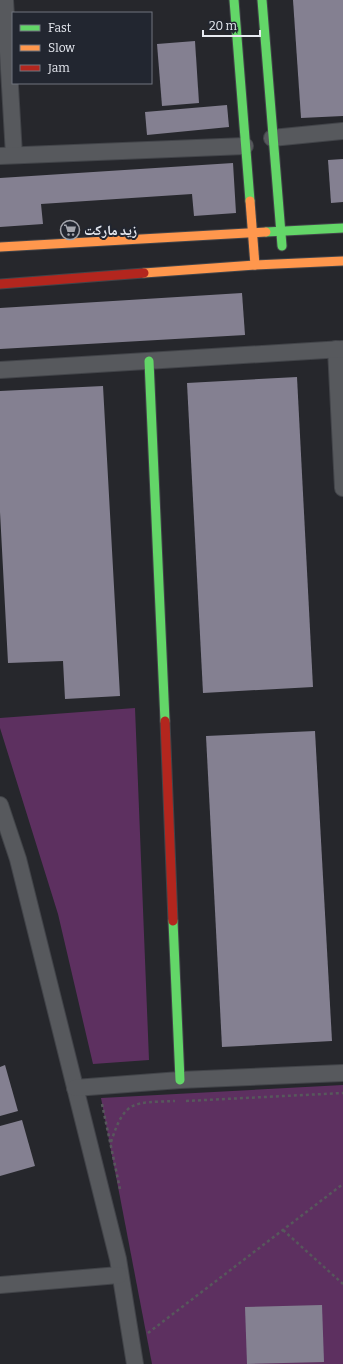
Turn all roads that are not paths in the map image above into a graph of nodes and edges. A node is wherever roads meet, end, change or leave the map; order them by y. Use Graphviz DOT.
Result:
graph roads {
  1 [pos="5,0"];
  2 [pos="234,0"];
  3 [pos="262,0"];
  4 [pos="343,131"];
  5 [pos="272,138"];
  6 [pos="246,146"];
  7 [pos="7,156"];
  8 [pos="343,228"];
  9 [pos="280,232"];
  10 [pos="253,234"];
  11 [pos="0,247"];
  12 [pos="343,261"];
  13 [pos="283,264"];
  14 [pos="255,265"];
  15 [pos="0,284"];
  16 [pos="340,349"];
  17 [pos="148,361"];
  18 [pos="0,370"];
  19 [pos="343,488"];
  20 [pos="0,805"];
  21 [pos="343,1073"];
  22 [pos="180,1080"];
  23 [pos="75,1088"];
  24 [pos="120,1276"];
  25 [pos="0,1285"];
  26 [pos="135,1364"];
  1 -- 7 [label="street"];
  2 -- 6 [label="street"];
  3 -- 5 [label="street"];
  4 -- 5 [label="street"];
  5 -- 9 [label="street"];
  6 -- 7 [label="street"];
  6 -- 10 [label="street"];
  8 -- 9 [label="street"];
  9 -- 10 [label="street"];
  9 -- 13 [label="street"];
  10 -- 11 [label="street"];
  10 -- 14 [label="street"];
  12 -- 13 [label="street"];
  13 -- 14 [label="street"];
  14 -- 15 [label="street"];
  16 -- 17 [label="street"];
  16 -- 19 [label="street"];
  17 -- 18 [label="street"];
  17 -- 22 [label="street"];
  20 -- 23 [label="street"];
  21 -- 22 [label="street"];
  22 -- 23 [label="street"];
  23 -- 24 [label="street"];
  24 -- 25 [label="street"];
  24 -- 26 [label="street"];
}
